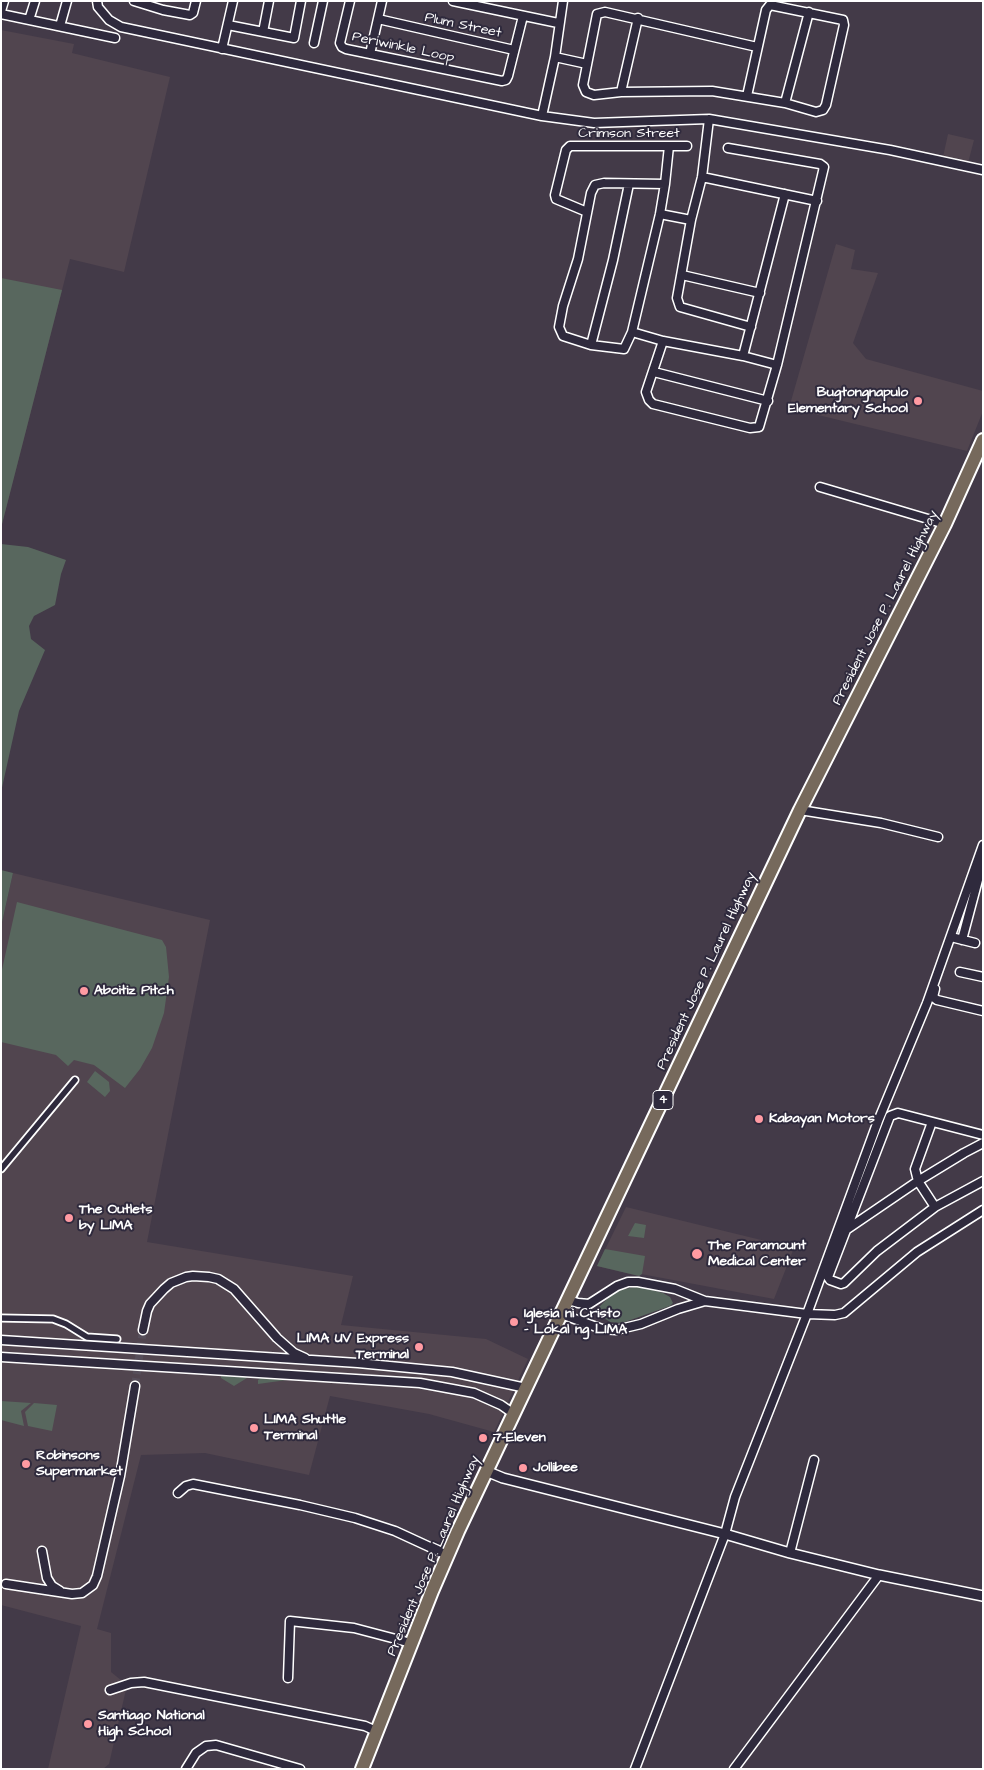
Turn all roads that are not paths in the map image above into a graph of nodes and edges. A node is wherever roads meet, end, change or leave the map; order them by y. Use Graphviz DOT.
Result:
graph roads {
  1 [pos="4,1"];
  2 [pos="35,1"];
  3 [pos="67,1"];
  4 [pos="97,1"];
  5 [pos="134,1"];
  6 [pos="165,1"];
  7 [pos="196,1"];
  8 [pos="233,1"];
  9 [pos="269,1"];
  10 [pos="301,1"];
  11 [pos="323,1"];
  12 [pos="350,1"];
  13 [pos="382,1"];
  14 [pos="453,1"];
  15 [pos="563,1"];
  16 [pos="163,10"];
  17 [pos="809,12"];
  18 [pos="1,13"];
  19 [pos="523,16"];
  20 [pos="638,18"];
  21 [pos="378,19"];
  22 [pos="29,20"];
  23 [pos="558,23"];
  24 [pos="228,25"];
  25 [pos="60,26"];
  26 [pos="263,32"];
  27 [pos="115,38"];
  28 [pos="314,43"];
  29 [pos="757,47"];
  30 [pos="222,49"];
  31 [pos="514,50"];
  32 [pos="370,54"];
  33 [pos="555,57"];
  34 [pos="587,64"];
  35 [pos="621,92"];
  36 [pos="747,96"];
  37 [pos="785,103"];
  38 [pos="542,116"];
  39 [pos="709,119"];
  40 [pos="669,146"];
  41 [pos="687,146"];
  42 [pos="728,148"];
  43 [pos="983,170"];
  44 [pos="702,178"];
  45 [pos="628,184"];
  46 [pos="665,184"];
  47 [pos="785,194"];
  48 [pos="817,201"];
  49 [pos="587,212"];
  50 [pos="660,214"];
  51 [pos="691,220"];
  52 [pos="682,275"];
  53 [pos="760,293"];
  54 [pos="751,327"];
  55 [pos="632,332"];
  56 [pos="663,341"];
  57 [pos="591,345"];
  58 [pos="744,356"];
  59 [pos="777,365"];
  60 [pos="654,372"];
  61 [pos="768,401"];
  62 [pos="983,440"];
  63 [pos="820,486"];
  64 [pos="945,524"];
  65 [pos="800,810"];
  66 [pos="938,837"];
  67 [pos="983,845"];
  68 [pos="983,861"];
  69 [pos="975,943"];
  70 [pos="960,972"];
  71 [pos="939,977"];
  72 [pos="983,977"];
  73 [pos="983,1011"];
  74 [pos="75,1080"];
  75 [pos="932,1122"];
  76 [pos="983,1134"];
  77 [pos="983,1143"];
  78 [pos="1,1169"];
  79 [pos="918,1181"];
  80 [pos="983,1181"];
  81 [pos="935,1208"];
  82 [pos="983,1210"];
  83 [pos="846,1230"];
  84 [pos="568,1300"];
  85 [pos="705,1300"];
  86 [pos="561,1314"];
  87 [pos="807,1314"];
  88 [pos="1,1318"];
  89 [pos="143,1330"];
  90 [pos="117,1338"];
  91 [pos="1,1340"];
  92 [pos="1,1357"];
  93 [pos="314,1360"];
  94 [pos="358,1363"];
  95 [pos="357,1378"];
  96 [pos="135,1386"];
  97 [pos="526,1388"];
  98 [pos="514,1414"];
  99 [pos="814,1460"];
  100 [pos="486,1471"];
  101 [pos="178,1493"];
  102 [pos="725,1534"];
  103 [pos="42,1551"];
  104 [pos="790,1553"];
  105 [pos="447,1555"];
  106 [pos="879,1575"];
  107 [pos="6,1584"];
  108 [pos="64,1593"];
  109 [pos="983,1596"];
  110 [pos="411,1643"];
  111 [pos="288,1678"];
  112 [pos="110,1690"];
  113 [pos="376,1731"];
  114 [pos="186,1769"];
  115 [pos="300,1769"];
  116 [pos="362,1769"];
  117 [pos="635,1769"];
  118 [pos="734,1769"];
  1 -- 18 [label="street"];
  2 -- 22 [label="street"];
  3 -- 25 [label="street"];
  4 -- 30 [label="street"];
  5 -- 16 [label="street"];
  6 -- 16 [label="street"];
  7 -- 16 [label="street"];
  8 -- 24 [label="street"];
  9 -- 26 [label="street"];
  10 -- 26 [label="street"];
  11 -- 28 [label="street"];
  12 -- 32 [label="street, Periwinkle Loop"];
  13 -- 21 [label="street"];
  14 -- 19 [label="street"];
  15 -- 23 [label="street"];
  17 -- 29 [label="street"];
  17 -- 37 [label="street"];
  17 -- 37 [label="street"];
  18 -- 22 [label="street"];
  19 -- 23 [label="street"];
  19 -- 31 [label="street"];
  20 -- 29 [label="street"];
  20 -- 34 [label="street"];
  20 -- 35 [label="street"];
  21 -- 31 [label="street, Plum Street"];
  21 -- 32 [label="street"];
  22 -- 25 [label="street"];
  23 -- 33 [label="street"];
  24 -- 26 [label="street"];
  24 -- 30 [label="street"];
  25 -- 27 [label="street"];
  29 -- 36 [label="street"];
  30 -- 38 [label="street"];
  31 -- 32 [label="street, Periwinkle Loop"];
  33 -- 34 [label="street"];
  33 -- 38 [label="street"];
  34 -- 35 [label="street"];
  35 -- 36 [label="street"];
  36 -- 37 [label="street"];
  38 -- 39 [label="street"];
  39 -- 43 [label="street"];
  39 -- 44 [label="street"];
  40 -- 41 [label="street, Crimson Street"];
  40 -- 46 [label="street"];
  40 -- 49 [label="street, Crimson Street"];
  42 -- 48 [label="street"];
  44 -- 47 [label="street"];
  44 -- 51 [label="street"];
  45 -- 46 [label="street"];
  45 -- 49 [label="street"];
  45 -- 57 [label="street"];
  46 -- 50 [label="street"];
  47 -- 48 [label="street"];
  47 -- 53 [label="street"];
  48 -- 59 [label="street"];
  49 -- 57 [label="street"];
  50 -- 51 [label="street"];
  50 -- 55 [label="street"];
  51 -- 52 [label="street"];
  52 -- 53 [label="street"];
  52 -- 54 [label="street"];
  53 -- 54 [label="street"];
  54 -- 58 [label="street"];
  55 -- 56 [label="street"];
  55 -- 57 [label="street"];
  56 -- 58 [label="street"];
  56 -- 60 [label="street"];
  58 -- 59 [label="street"];
  59 -- 61 [label="street"];
  60 -- 61 [label="street"];
  60 -- 61 [label="street"];
  62 -- 64 [label="highway, President Jose P. Laurel Highway / 4"];
  63 -- 64 [label="street"];
  64 -- 65 [label="highway, President Jose P. Laurel Highway / 4"];
  65 -- 66 [label="street"];
  65 -- 84 [label="highway, President Jose P. Laurel Highway / 4"];
  67 -- 87 [label="street"];
  68 -- 69 [label="street"];
  70 -- 72 [label="street"];
  71 -- 73 [label="street"];
  74 -- 78 [label="street"];
  75 -- 76 [label="street"];
  75 -- 79 [label="street"];
  75 -- 83 [label="street"];
  77 -- 79 [label="street"];
  79 -- 81 [label="street"];
  79 -- 83 [label="street"];
  80 -- 81 [label="street"];
  81 -- 83 [label="street"];
  82 -- 87 [label="street"];
  84 -- 85 [label="street"];
  84 -- 86 [label="highway, President Jose P. Laurel Highway / 4"];
  85 -- 86 [label="street"];
  85 -- 87 [label="street"];
  86 -- 97 [label="highway, President Jose P. Laurel Highway / 4"];
  87 -- 102 [label="street"];
  88 -- 90 [label="street"];
  89 -- 93 [label="street"];
  91 -- 93 [label="street"];
  92 -- 95 [label="street"];
  93 -- 94 [label="street"];
  94 -- 95 [label="street"];
  94 -- 97 [label="street"];
  95 -- 98 [label="street"];
  96 -- 108 [label="street"];
  97 -- 98 [label="highway, President Jose P. Laurel Highway / 4"];
  98 -- 100 [label="highway, President Jose P. Laurel Highway / 4"];
  99 -- 104 [label="street"];
  100 -- 102 [label="street"];
  100 -- 105 [label="highway, President Jose P. Laurel Highway / 4"];
  101 -- 105 [label="street"];
  102 -- 104 [label="street"];
  102 -- 117 [label="street"];
  103 -- 108 [label="street"];
  104 -- 106 [label="street"];
  105 -- 110 [label="highway, President Jose P. Laurel Highway / 4"];
  106 -- 109 [label="street"];
  106 -- 118 [label="street"];
  107 -- 108 [label="street"];
  110 -- 111 [label="street"];
  110 -- 113 [label="highway, President Jose P. Laurel Highway / 4"];
  112 -- 113 [label="street"];
  113 -- 116 [label="highway, President Jose P. Laurel Highway / 4"];
  114 -- 115 [label="street"];
}
